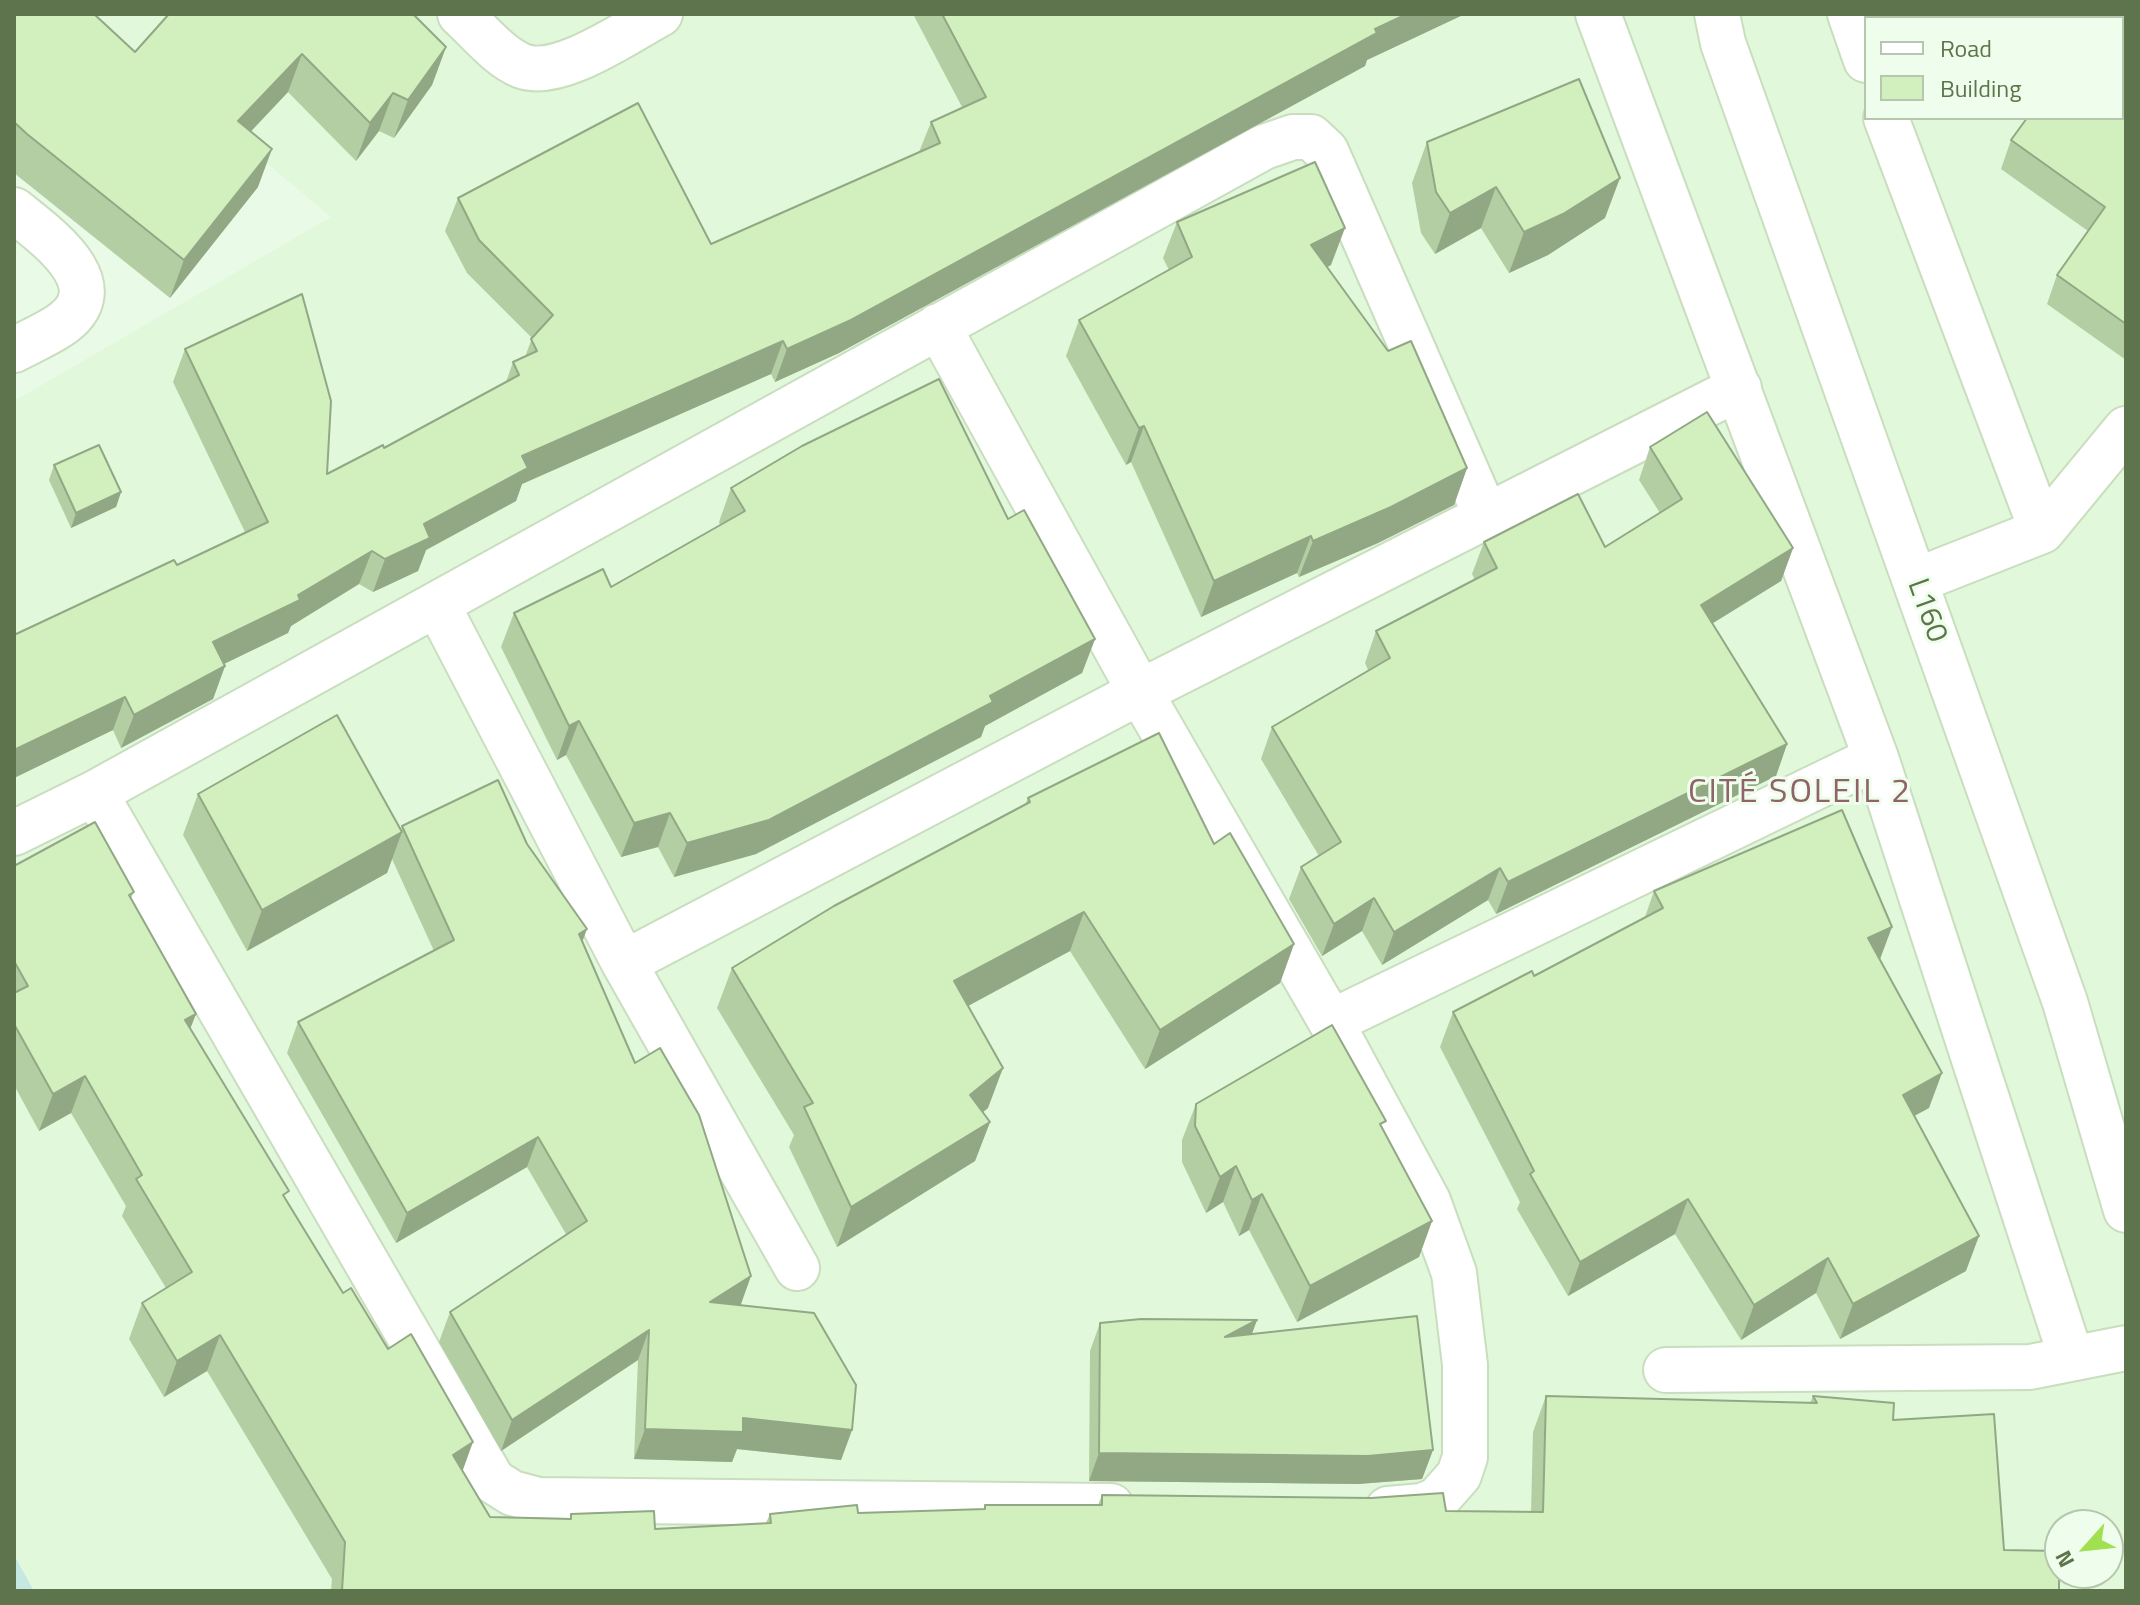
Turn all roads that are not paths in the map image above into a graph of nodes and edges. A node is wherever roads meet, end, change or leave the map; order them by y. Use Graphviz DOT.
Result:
graph roads {
  1 [pos="460,14"];
  2 [pos="660,14"];
  3 [pos="1598,14"];
  4 [pos="1717,14"];
  5 [pos="1850,14"];
  6 [pos="1864,54"];
  7 [pos="1895,124"];
  8 [pos="14,210"];
  9 [pos="938,326"];
  10 [pos="14,350"];
  11 [pos="1739,388"];
  12 [pos="2126,429"];
  13 [pos="1486,516"];
  14 [pos="2042,531"];
  15 [pos="1915,581"];
  16 [pos="437,604"];
  17 [pos="1140,692"];
  18 [pos="1876,758"];
  19 [pos="95,793"];
  20 [pos="14,833"];
  21 [pos="624,963"];
  22 [pos="1331,1022"];
  23 [pos="2126,1210"];
  24 [pos="797,1268"];
  25 [pos="2126,1348"];
  26 [pos="2071,1357"];
  27 [pos="1666,1370"];
  28 [pos="1151,1506"];
  29 [pos="1342,1509"];
  1 -- 2 [label="street"];
  3 -- 11 [label="street"];
  4 -- 15 [label="street, L160"];
  5 -- 6 [label="street"];
  7 -- 14 [label="street"];
  8 -- 10 [label="street"];
  9 -- 13 [label="street"];
  9 -- 16 [label="street"];
  9 -- 17 [label="street"];
  11 -- 13 [label="street"];
  11 -- 18 [label="street"];
  12 -- 14 [label="street"];
  13 -- 17 [label="street"];
  14 -- 15 [label="street"];
  15 -- 23 [label="street, L160"];
  16 -- 19 [label="street"];
  16 -- 21 [label="street"];
  17 -- 21 [label="street"];
  17 -- 22 [label="street"];
  18 -- 22 [label="street"];
  18 -- 26 [label="street"];
  19 -- 20 [label="street"];
  19 -- 28 [label="street"];
  21 -- 24 [label="street"];
  22 -- 29 [label="street"];
  25 -- 26 [label="street"];
  26 -- 27 [label="street"];
}
